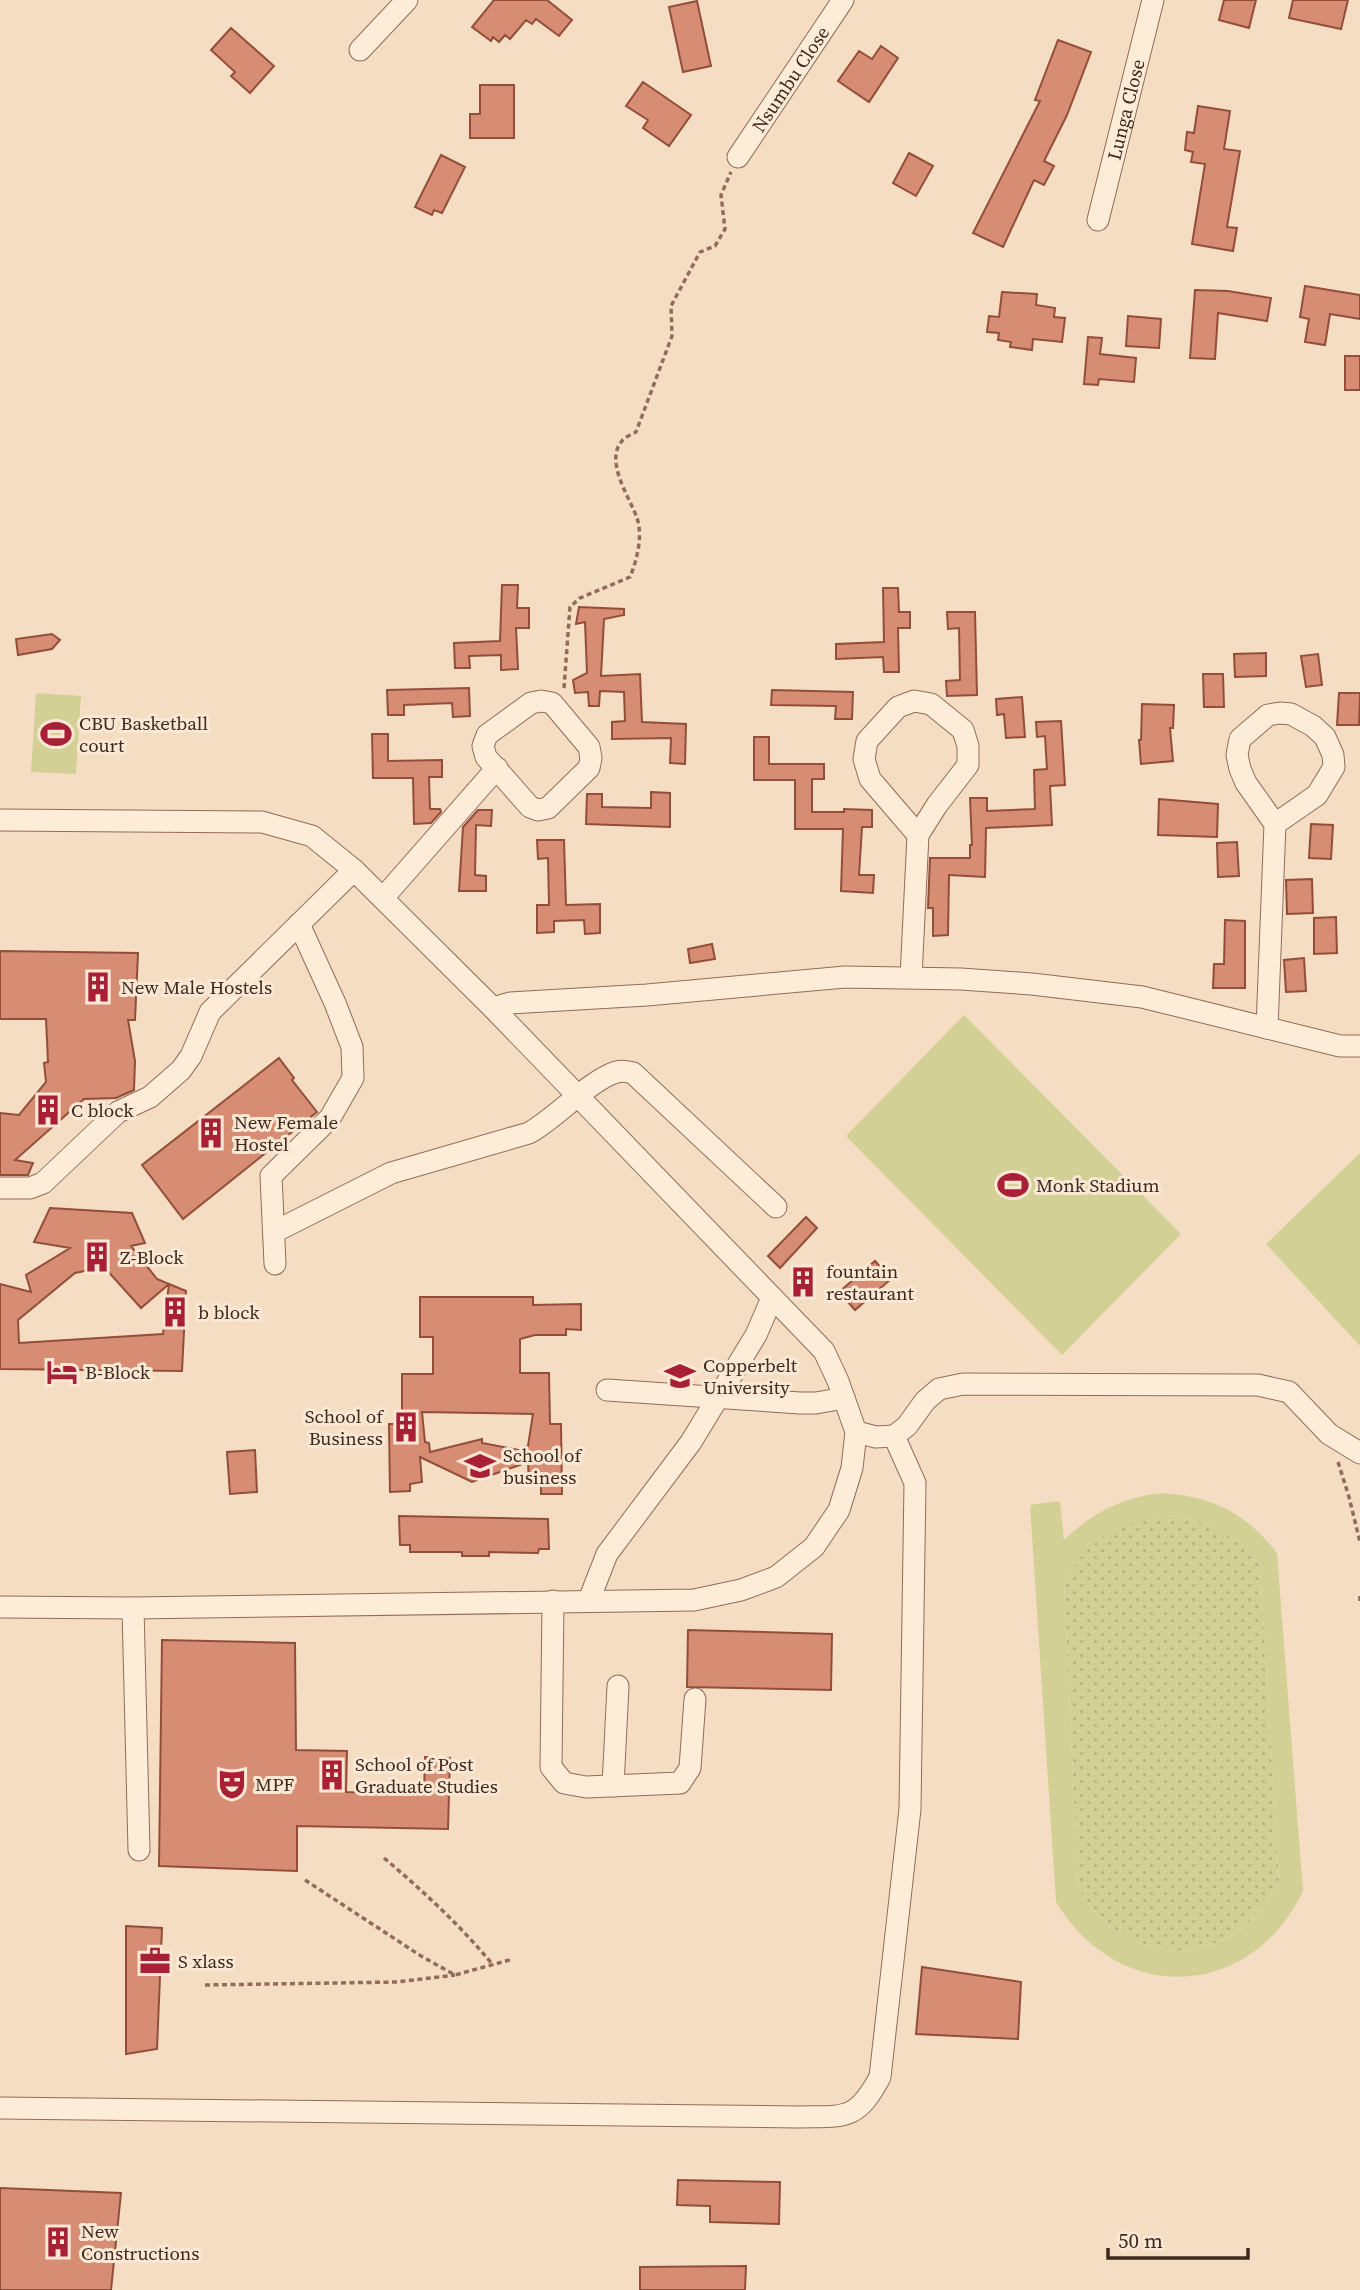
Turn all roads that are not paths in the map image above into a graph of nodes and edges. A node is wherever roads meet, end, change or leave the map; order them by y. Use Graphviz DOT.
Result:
graph roads {
  1 [pos="407,0"];
  2 [pos="843,0"];
  3 [pos="1153,0"];
  4 [pos="360,50"];
  5 [pos="738,157"];
  6 [pos="1098,220"];
  7 [pos="497,768"];
  8 [pos="0,820"];
  9 [pos="1275,824"];
  10 [pos="918,835"];
  11 [pos="354,870"];
  12 [pos="383,898"];
  13 [pos="299,924"];
  14 [pos="911,977"];
  15 [pos="493,1008"];
  16 [pos="1268,1028"];
  17 [pos="1360,1046"];
  18 [pos="578,1096"];
  19 [pos="0,1188"];
  20 [pos="776,1207"];
  21 [pos="274,1233"];
  22 [pos="275,1264"];
  23 [pos="772,1298"];
  24 [pos="607,1390"];
  25 [pos="717,1398"];
  26 [pos="844,1398"];
  27 [pos="856,1432"];
  28 [pos="894,1436"];
  29 [pos="1360,1453"];
  30 [pos="589,1600"];
  31 [pos="553,1601"];
  32 [pos="0,1607"];
  33 [pos="133,1608"];
  34 [pos="618,1686"];
  35 [pos="695,1699"];
  36 [pos="613,1786"];
  37 [pos="139,1850"];
  38 [pos="0,2108"];
  1 -- 4 [label="street"];
  2 -- 5 [label="street, Nsumbu Close"];
  3 -- 6 [label="street, Lunga Close"];
  7 -- 7 [label="street"];
  7 -- 12 [label="street"];
  8 -- 11 [label="street"];
  9 -- 9 [label="street"];
  9 -- 16 [label="street"];
  10 -- 10 [label="street"];
  10 -- 14 [label="street"];
  11 -- 12 [label="street"];
  11 -- 13 [label="street"];
  12 -- 15 [label="street"];
  13 -- 19 [label="street"];
  13 -- 21 [label="street"];
  14 -- 15 [label="street"];
  14 -- 16 [label="street"];
  15 -- 18 [label="street"];
  16 -- 17 [label="street"];
  18 -- 20 [label="street"];
  18 -- 21 [label="street"];
  18 -- 23 [label="street"];
  21 -- 22 [label="street"];
  23 -- 25 [label="street"];
  23 -- 26 [label="street"];
  24 -- 25 [label="street"];
  25 -- 26 [label="street"];
  25 -- 30 [label="street"];
  26 -- 27 [label="street"];
  27 -- 28 [label="street"];
  27 -- 30 [label="street"];
  28 -- 29 [label="street"];
  28 -- 38 [label="street"];
  30 -- 31 [label="street"];
  31 -- 33 [label="street"];
  31 -- 36 [label="street"];
  32 -- 33 [label="street"];
  33 -- 37 [label="street"];
  34 -- 36 [label="street"];
  35 -- 36 [label="street"];
}
